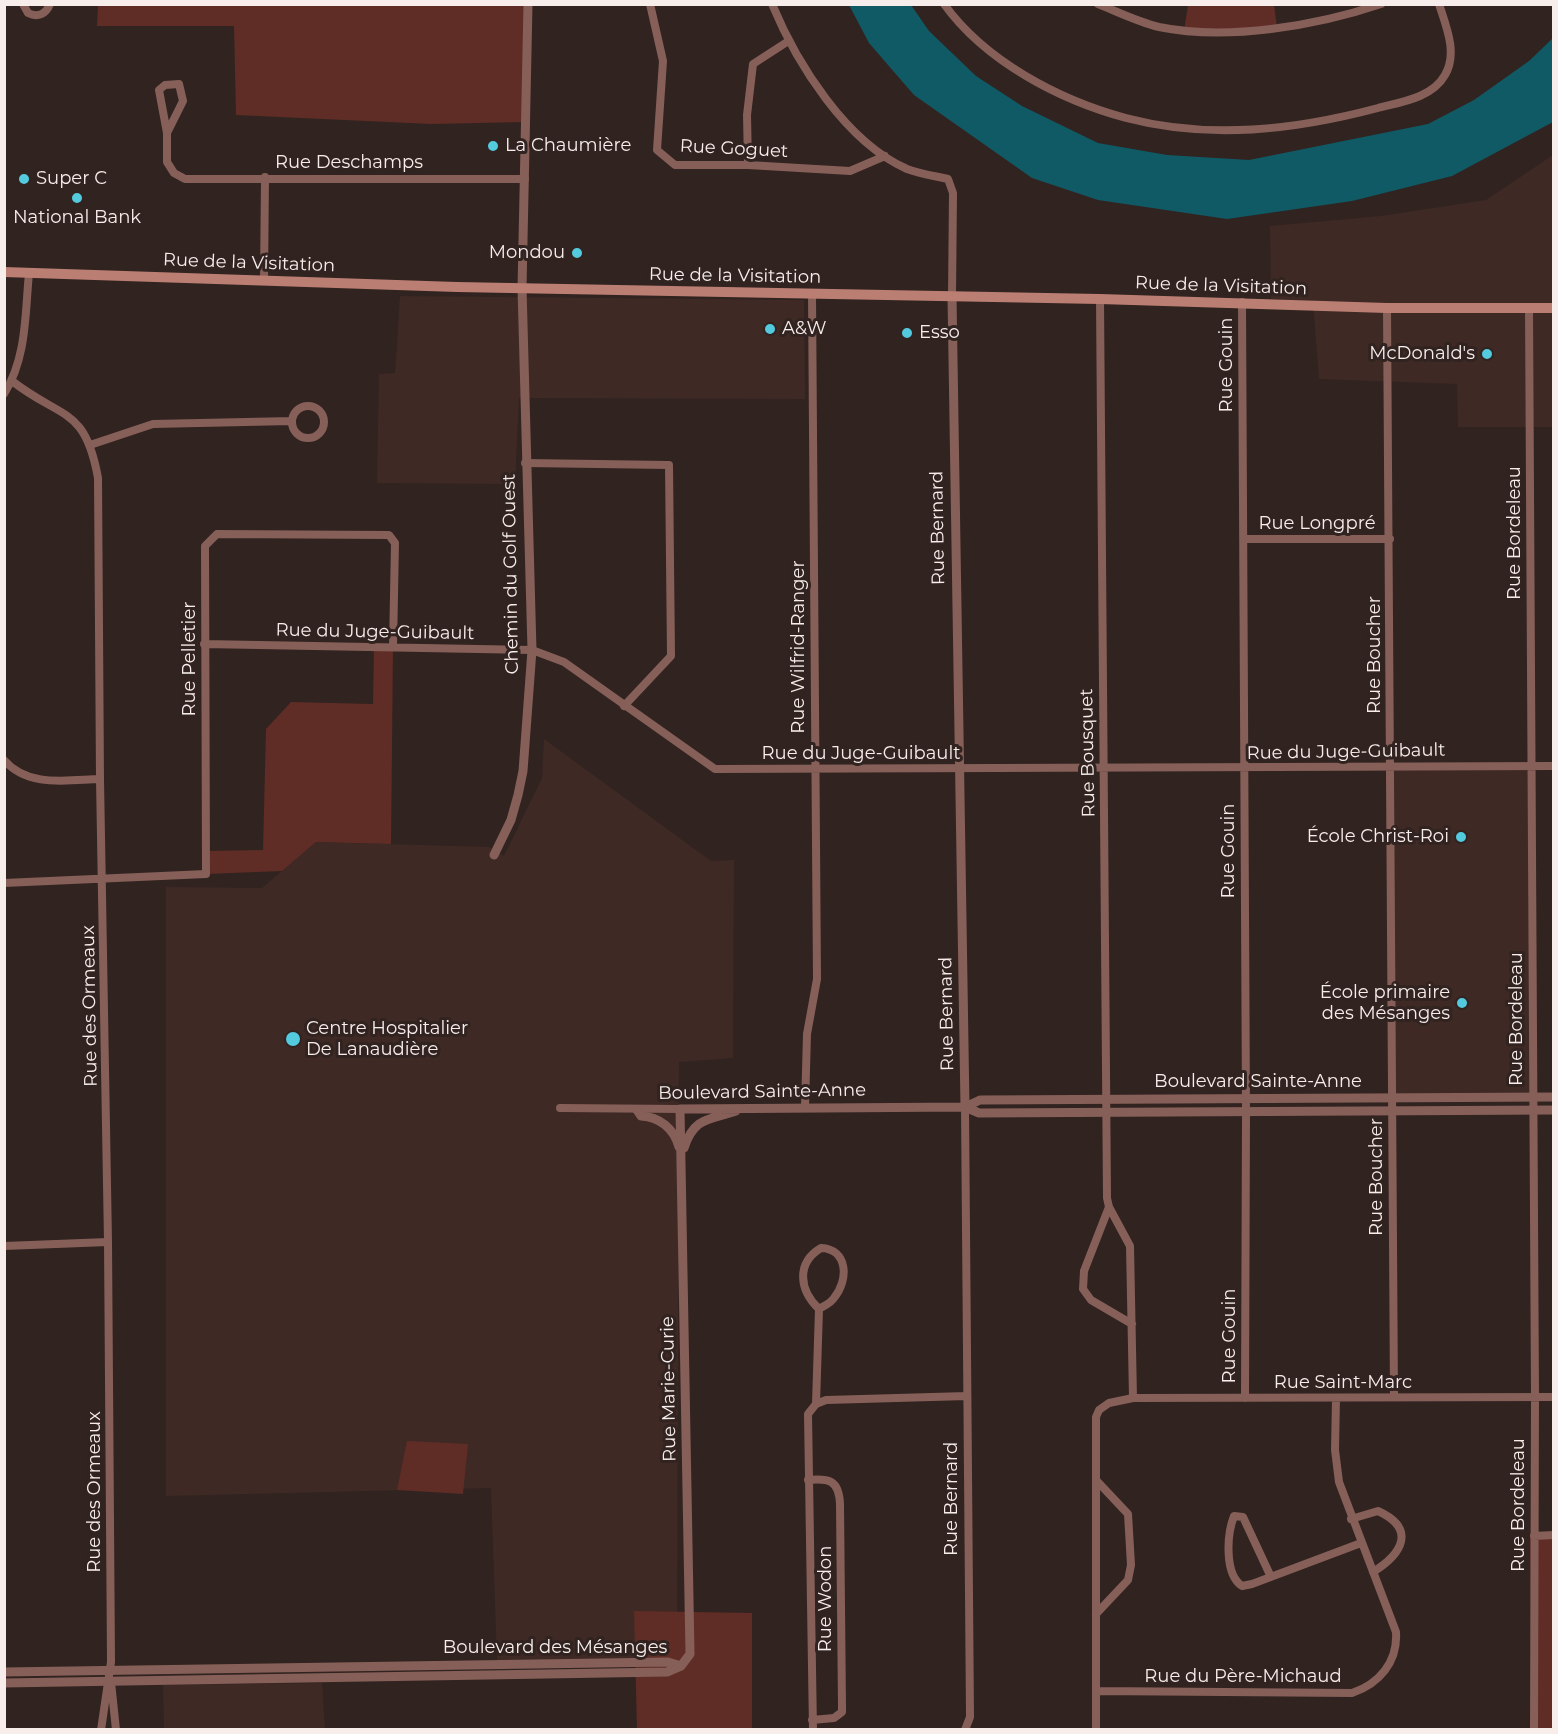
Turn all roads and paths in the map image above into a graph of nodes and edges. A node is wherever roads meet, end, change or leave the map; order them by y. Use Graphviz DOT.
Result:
graph roads {
  1 [pos="23,4"];
  2 [pos="50,4"];
  3 [pos="528,4"];
  4 [pos="650,4"];
  5 [pos="772,4"];
  6 [pos="944,4"];
  7 [pos="1098,4"];
  8 [pos="1381,4"];
  9 [pos="1439,4"];
  10 [pos="788,42"];
  11 [pos="167,133"];
  12 [pos="885,156"];
  13 [pos="748,165"];
  14 [pos="265,177"];
  15 [pos="525,179"];
  16 [pos="4,272"];
  17 [pos="29,273"];
  18 [pos="264,280"];
  19 [pos="522,288"];
  20 [pos="812,294"];
  21 [pos="952,296"];
  22 [pos="1100,298"];
  23 [pos="1242,302"];
  24 [pos="1387,308"];
  25 [pos="1529,308"];
  26 [pos="1554,308"];
  27 [pos="12,381"];
  28 [pos="4,394"];
  29 [pos="292,421"];
  30 [pos="90,445"];
  31 [pos="525,463"];
  32 [pos="1244,539"];
  33 [pos="1390,539"];
  34 [pos="204,644"];
  35 [pos="393,647"];
  36 [pos="532,650"];
  37 [pos="624,706"];
  38 [pos="4,760"];
  39 [pos="1390,766"];
  40 [pos="1530,766"];
  41 [pos="1554,766"];
  42 [pos="1102,767"];
  43 [pos="1242,768"];
  44 [pos="959,769"];
  45 [pos="815,770"];
  46 [pos="100,779"];
  47 [pos="494,855"];
  48 [pos="103,880"];
  49 [pos="4,883"];
  50 [pos="1533,1097"];
  51 [pos="1554,1097"];
  52 [pos="1246,1098"];
  53 [pos="1392,1098"];
  54 [pos="1107,1099"];
  55 [pos="805,1107"];
  56 [pos="965,1107"];
  57 [pos="560,1108"];
  58 [pos="745,1108"];
  59 [pos="680,1109"];
  60 [pos="637,1110"];
  61 [pos="1533,1110"];
  62 [pos="1554,1110"];
  63 [pos="1107,1112"];
  64 [pos="1246,1112"];
  65 [pos="1392,1112"];
  66 [pos="681,1153"];
  67 [pos="682,1166"];
  68 [pos="1109,1207"];
  69 [pos="108,1242"];
  70 [pos="4,1246"];
  71 [pos="819,1309"];
  72 [pos="1132,1324"];
  73 [pos="967,1396"];
  74 [pos="1394,1397"];
  75 [pos="1535,1397"];
  76 [pos="1554,1397"];
  77 [pos="1133,1398"];
  78 [pos="1245,1398"];
  79 [pos="1336,1398"];
  80 [pos="816,1404"];
  81 [pos="808,1480"];
  82 [pos="1096,1480"];
  83 [pos="1351,1519"];
  84 [pos="1554,1535"];
  85 [pos="1534,1536"];
  86 [pos="1361,1543"];
  87 [pos="1373,1572"];
  88 [pos="1271,1577"];
  89 [pos="1096,1614"];
  90 [pos="681,1666"];
  91 [pos="4,1672"];
  92 [pos="110,1678"];
  93 [pos="4,1683"];
  94 [pos="1096,1691"];
  95 [pos="812,1720"];
  96 [pos="101,1730"];
  97 [pos="116,1730"];
  98 [pos="813,1730"];
  99 [pos="965,1730"];
  100 [pos="1096,1730"];
  101 [pos="1534,1730"];
  1 -- 2 [label="street"];
  3 -- 15 [label="street, Chemin du Golf Ouest"];
  4 -- 13 [label="street, Rue Goguet"];
  5 -- 10 [label="street"];
  6 -- 9 [label="street"];
  7 -- 8 [label="street"];
  10 -- 12 [label="street"];
  10 -- 13 [label="street"];
  11 -- 11 [label="street"];
  11 -- 14 [label="street, Rue Deschamps"];
  12 -- 13 [label="street, Rue Goguet"];
  12 -- 21 [label="street"];
  14 -- 15 [label="street, Rue Deschamps"];
  14 -- 18 [label="street"];
  15 -- 19 [label="street, Chemin du Golf Ouest"];
  16 -- 17 [label="main road, Rue de la Visitation"];
  17 -- 18 [label="main road, Rue de la Visitation"];
  17 -- 27 [label="street"];
  18 -- 19 [label="main road, Rue de la Visitation"];
  19 -- 20 [label="main road, Rue de la Visitation"];
  19 -- 31 [label="street, Chemin du Golf Ouest"];
  20 -- 21 [label="main road, Rue de la Visitation"];
  20 -- 45 [label="street, Rue Wilfrid-Ranger"];
  21 -- 22 [label="main road, Rue de la Visitation"];
  21 -- 44 [label="street, Rue Bernard"];
  22 -- 23 [label="main road, Rue de la Visitation"];
  22 -- 42 [label="street, Rue Bousquet"];
  23 -- 24 [label="main road, Rue de la Visitation"];
  23 -- 32 [label="street, Rue Gouin"];
  24 -- 25 [label="main road, Rue de la Visitation"];
  24 -- 33 [label="street, Rue Boucher"];
  25 -- 26 [label="main road, Rue de la Visitation"];
  25 -- 40 [label="street, Rue Bordeleau"];
  27 -- 28 [label="street"];
  27 -- 30 [label="street, Rue des Ormeaux"];
  29 -- 29 [label="street"];
  29 -- 30 [label="street"];
  30 -- 46 [label="street, Rue des Ormeaux"];
  31 -- 36 [label="street, Chemin du Golf Ouest"];
  31 -- 37 [label="street"];
  32 -- 33 [label="street, Rue Longpré"];
  32 -- 43 [label="street, Rue Gouin"];
  33 -- 39 [label="street, Rue Boucher"];
  34 -- 35 [label="street, Rue du Juge-Guibault"];
  34 -- 35 [label="street, Rue Pelletier"];
  34 -- 48 [label="street, Rue Pelletier"];
  35 -- 36 [label="street, Rue du Juge-Guibault"];
  36 -- 37 [label="street, Rue du Juge-Guibault"];
  36 -- 47 [label="street, Chemin du Golf Ouest"];
  37 -- 45 [label="street, Rue du Juge-Guibault"];
  38 -- 46 [label="street"];
  39 -- 40 [label="street, Rue du Juge-Guibault"];
  39 -- 43 [label="street, Rue du Juge-Guibault"];
  39 -- 53 [label="street, Rue Boucher"];
  40 -- 41 [label="street, Rue du Juge-Guibault"];
  40 -- 50 [label="street, Rue Bordeleau"];
  42 -- 43 [label="street, Rue du Juge-Guibault"];
  42 -- 44 [label="street, Rue du Juge-Guibault"];
  42 -- 54 [label="street, Rue Bousquet"];
  43 -- 52 [label="street, Rue Gouin"];
  44 -- 45 [label="street, Rue du Juge-Guibault"];
  44 -- 56 [label="street, Rue Bernard"];
  45 -- 55 [label="street, Rue Wilfrid-Ranger"];
  46 -- 48 [label="street, Rue des Ormeaux"];
  48 -- 49 [label="street, Rue Pelletier"];
  48 -- 69 [label="street, Rue des Ormeaux"];
  50 -- 51 [label="street, Boulevard Sainte-Anne"];
  50 -- 53 [label="street, Boulevard Sainte-Anne"];
  50 -- 61 [label="street, Rue Bordeleau"];
  52 -- 53 [label="street, Boulevard Sainte-Anne"];
  52 -- 54 [label="street, Boulevard Sainte-Anne"];
  52 -- 64 [label="street, Rue Gouin"];
  53 -- 65 [label="street, Rue Boucher"];
  54 -- 56 [label="street, Boulevard Sainte-Anne"];
  54 -- 63 [label="street, Rue Bousquet"];
  55 -- 56 [label="street, Boulevard Sainte-Anne"];
  55 -- 58 [label="street, Boulevard Sainte-Anne"];
  56 -- 63 [label="street, Boulevard Sainte-Anne"];
  56 -- 73 [label="street, Rue Bernard"];
  57 -- 60 [label="street, Boulevard Sainte-Anne"];
  58 -- 59 [label="street, Boulevard Sainte-Anne"];
  58 -- 67 [label="street"];
  59 -- 60 [label="street, Boulevard Sainte-Anne"];
  59 -- 66 [label="street, Rue Marie-Curie"];
  60 -- 66 [label="street"];
  61 -- 62 [label="street, Boulevard Sainte-Anne"];
  61 -- 65 [label="street, Boulevard Sainte-Anne"];
  61 -- 75 [label="street, Rue Bordeleau"];
  63 -- 64 [label="street, Boulevard Sainte-Anne"];
  63 -- 68 [label="street, Rue Bousquet"];
  64 -- 65 [label="street, Boulevard Sainte-Anne"];
  64 -- 78 [label="street, Rue Gouin"];
  65 -- 74 [label="street, Rue Boucher"];
  66 -- 67 [label="street, Rue Marie-Curie"];
  67 -- 90 [label="street, Rue Marie-Curie"];
  68 -- 72 [label="street, Rue Bousquet"];
  68 -- 72 [label="street, Rue Bousquet"];
  69 -- 70 [label="street"];
  69 -- 92 [label="street, Rue des Ormeaux"];
  71 -- 71 [label="street"];
  71 -- 80 [label="street, Rue Wodon"];
  72 -- 77 [label="street, Rue Bousquet"];
  73 -- 80 [label="street"];
  73 -- 99 [label="street, Rue Bernard"];
  74 -- 75 [label="street, Rue Saint-Marc"];
  74 -- 79 [label="street, Rue Saint-Marc"];
  75 -- 76 [label="street, Rue Saint-Marc"];
  75 -- 85 [label="street, Rue Bordeleau"];
  77 -- 78 [label="street, Rue Saint-Marc"];
  77 -- 82 [label="street"];
  78 -- 79 [label="street, Rue Saint-Marc"];
  79 -- 83 [label="street, Rue du Père-Michaud"];
  80 -- 81 [label="street, Rue Wodon"];
  81 -- 95 [label="street, Rue Wodon"];
  81 -- 95 [label="street, Rue Wodon"];
  82 -- 89 [label="street"];
  82 -- 89 [label="street"];
  83 -- 86 [label="street, Rue du Père-Michaud"];
  83 -- 87 [label="street"];
  84 -- 85 [label="street"];
  85 -- 101 [label="street, Rue Bordeleau"];
  86 -- 87 [label="street, Rue du Père-Michaud"];
  86 -- 88 [label="street"];
  87 -- 94 [label="street, Rue du Père-Michaud"];
  88 -- 88 [label="street"];
  89 -- 94 [label="street"];
  90 -- 92 [label="street, Boulevard des Mésanges"];
  91 -- 92 [label="street, Boulevard des Mésanges"];
  92 -- 93 [label="street, Boulevard des Mésanges"];
  92 -- 96 [label="street, Rue des Ormeaux"];
  92 -- 97 [label="street, Rue des Ormeaux"];
  94 -- 100 [label="street"];
  95 -- 98 [label="street, Rue Wodon"];
}
